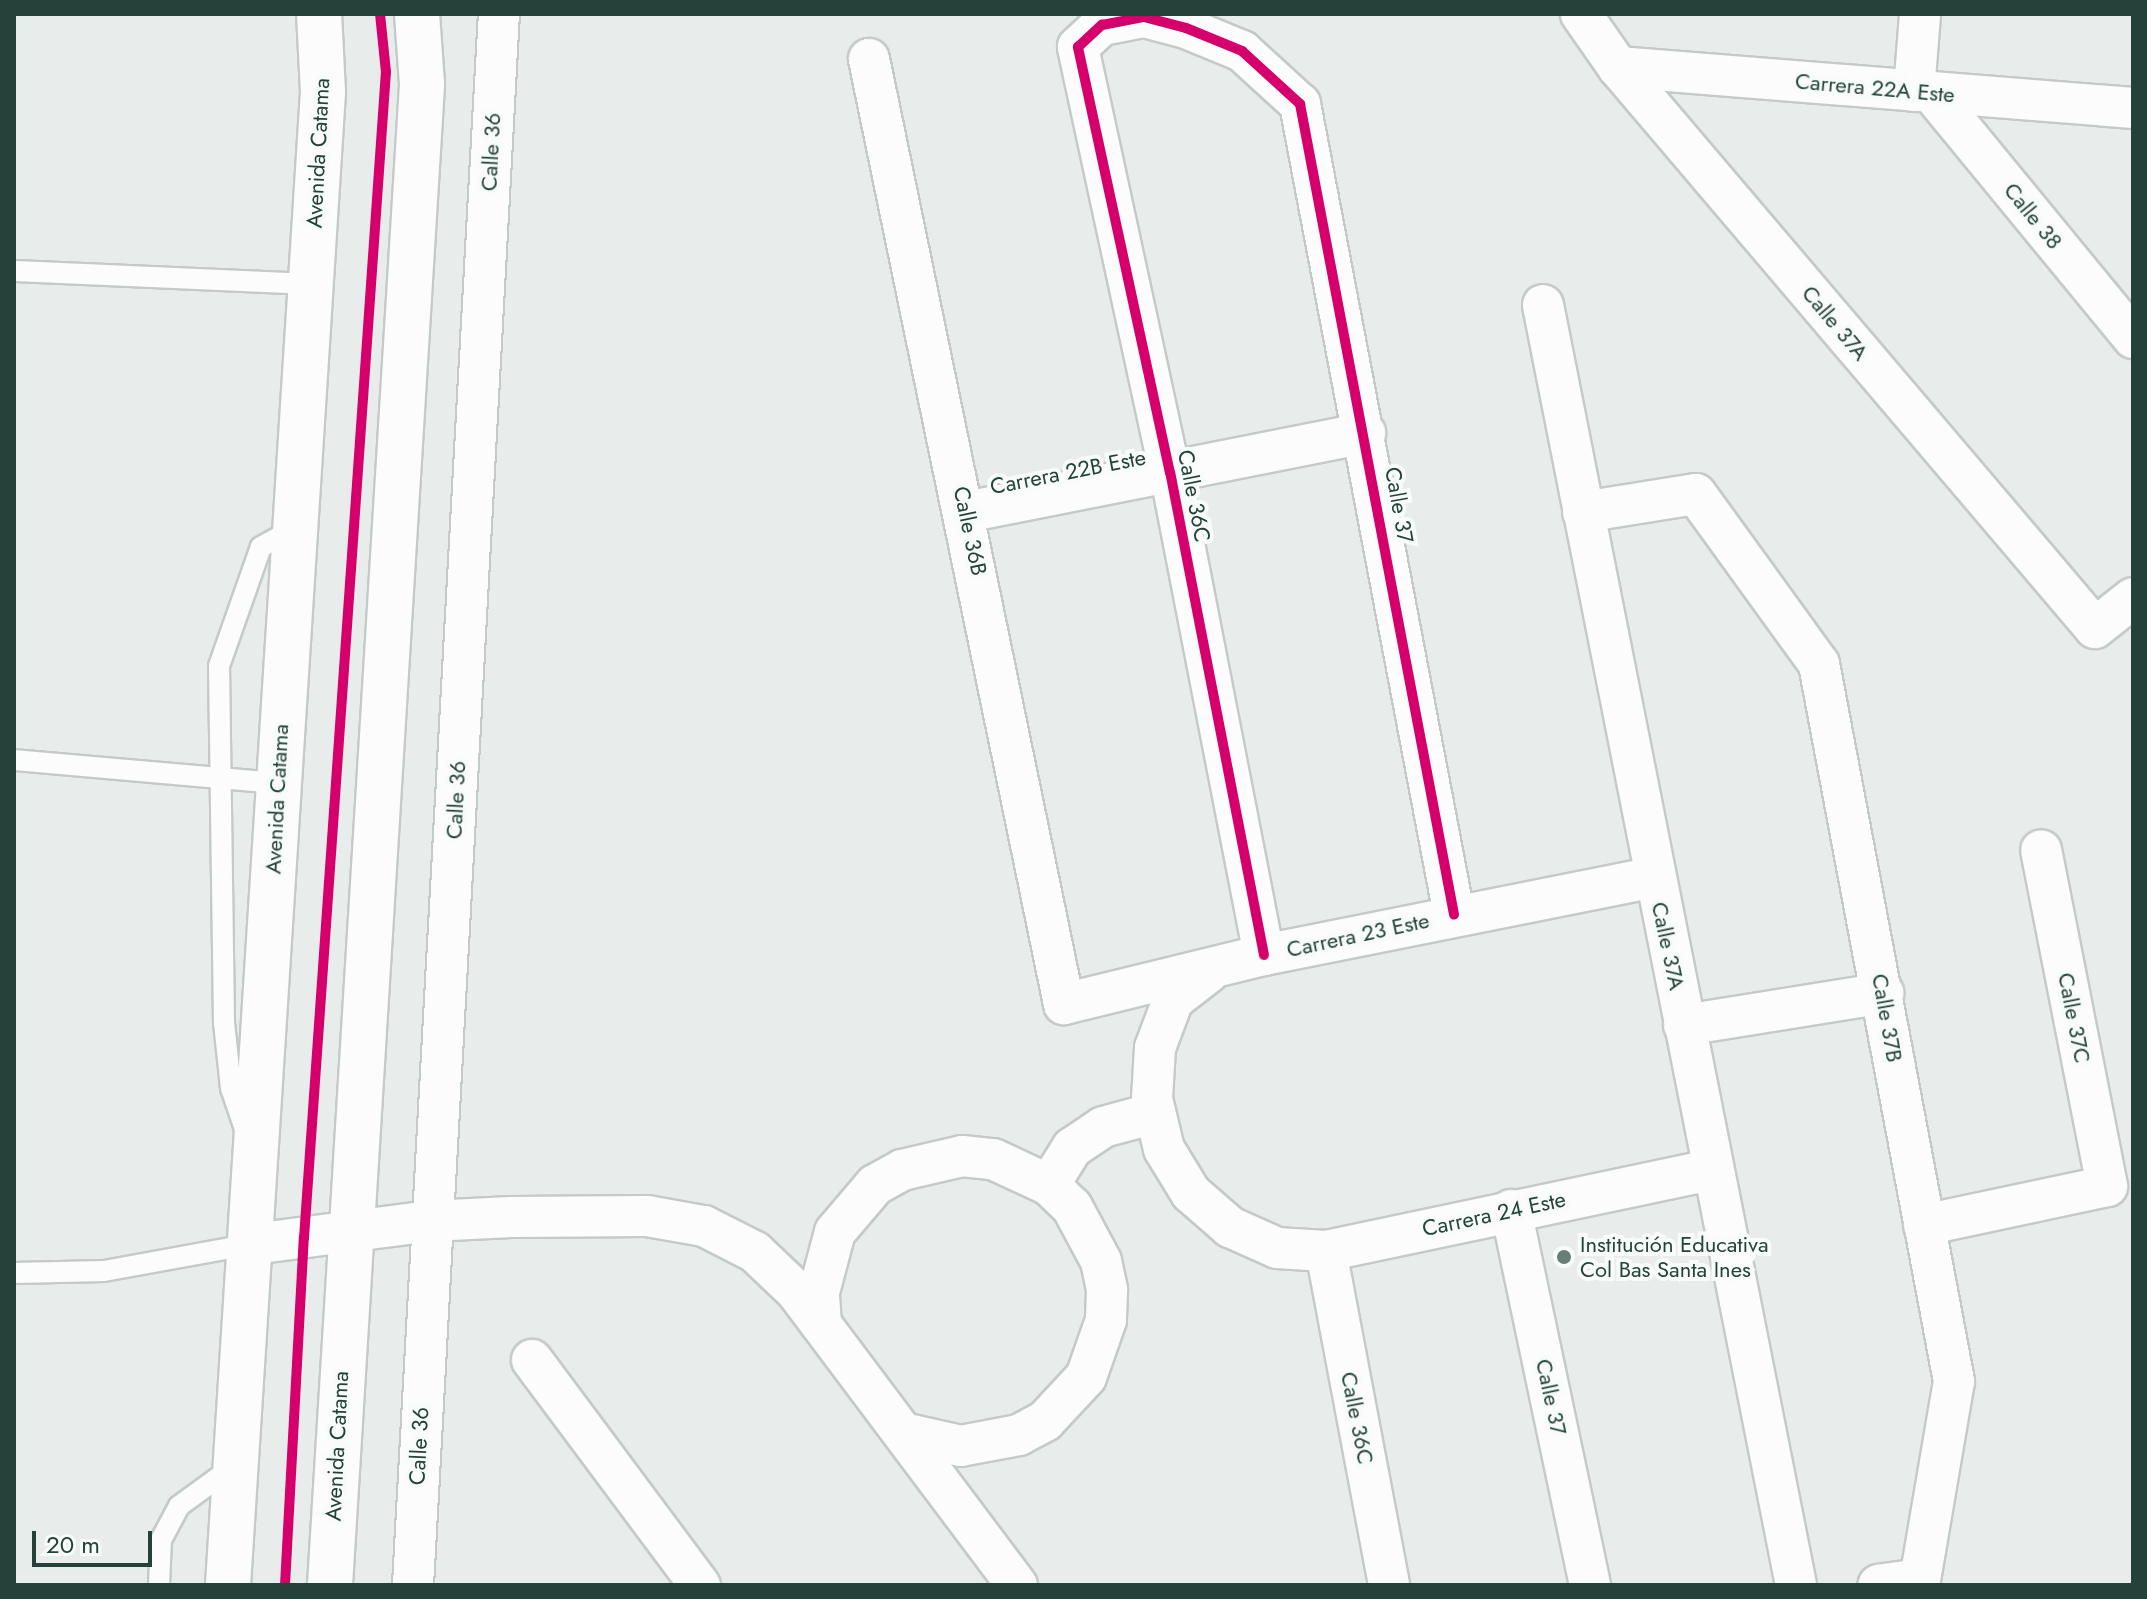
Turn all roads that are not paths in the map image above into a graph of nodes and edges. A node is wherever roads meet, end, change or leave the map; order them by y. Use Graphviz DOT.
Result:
graph roads {
  1 [pos="319,14"];
  2 [pos="417,14"];
  3 [pos="499,14"];
  4 [pos="1581,14"];
  5 [pos="1920,14"];
  6 [pos="1078,47"];
  7 [pos="869,59"];
  8 [pos="1618,67"];
  9 [pos="1923,92"];
  10 [pos="2133,108"];
  11 [pos="14,271"];
  12 [pos="312,284"];
  13 [pos="1543,305"];
  14 [pos="2133,338"];
  15 [pos="1365,433"];
  16 [pos="1170,473"];
  17 [pos="966,512"];
  18 [pos="1583,512"];
  19 [pos="292,530"];
  20 [pos="2133,598"];
  21 [pos="14,760"];
  22 [pos="223,779"];
  23 [pos="278,783"];
  24 [pos="2041,850"];
  25 [pos="1653,877"];
  26 [pos="1454,914"];
  27 [pos="1264,955"];
  28 [pos="1214,968"];
  29 [pos="1883,993"];
  30 [pos="1064,1004"];
  31 [pos="1684,1025"];
  32 [pos="1155,1113"];
  33 [pos="256,1155"];
  34 [pos="1710,1170"];
  35 [pos="1049,1185"];
  36 [pos="1511,1210"];
  37 [pos="430,1221"];
  38 [pos="1924,1225"];
  39 [pos="349,1231"];
  40 [pos="253,1244"];
  41 [pos="1326,1251"];
  42 [pos="14,1273"];
  43 [pos="821,1324"];
  44 [pos="532,1360"];
  45 [pos="903,1433"];
  46 [pos="234,1466"];
  47 [pos="159,1585"];
  48 [pos="228,1585"];
  49 [pos="330,1585"];
  50 [pos="413,1585"];
  51 [pos="700,1585"];
  52 [pos="1017,1585"];
  53 [pos="1389,1585"];
  54 [pos="1590,1585"];
  55 [pos="1796,1585"];
  56 [pos="1878,1585"];
  1 -- 12 [label="main road, Avenida Catama"];
  2 -- 39 [label="main road, Avenida Catama"];
  3 -- 37 [label="street, Calle 36"];
  4 -- 8 [label="street, Calle 37A"];
  5 -- 9 [label="street"];
  6 -- 15 [label="street, Calle 37"];
  6 -- 16 [label="street, Calle 36C"];
  7 -- 17 [label="street, Calle 36B"];
  8 -- 9 [label="street, Carrera 22A Este"];
  8 -- 20 [label="street, Calle 37A"];
  9 -- 10 [label="street, Carrera 22A Este"];
  9 -- 14 [label="street, Calle 38"];
  11 -- 12 [label="lane"];
  12 -- 19 [label="main road, Avenida Catama"];
  13 -- 18 [label="street, Calle 37A"];
  15 -- 16 [label="street, Carrera 22B Este"];
  15 -- 26 [label="street, Calle 37"];
  16 -- 17 [label="street, Carrera 22B Este"];
  16 -- 27 [label="street, Calle 36C"];
  17 -- 30 [label="street, Calle 36B"];
  18 -- 25 [label="street, Calle 37A"];
  18 -- 29 [label="street, Calle 37B"];
  19 -- 22 [label="lane"];
  19 -- 23 [label="main road, Avenida Catama"];
  21 -- 22 [label="lane"];
  22 -- 23 [label="lane"];
  22 -- 33 [label="lane"];
  23 -- 33 [label="main road, Avenida Catama"];
  24 -- 38 [label="street, Calle 37C"];
  25 -- 26 [label="street, Carrera 23 Este"];
  25 -- 31 [label="street, Calle 37A"];
  26 -- 27 [label="street, Carrera 23 Este"];
  27 -- 28 [label="street, Carrera 23 Este"];
  28 -- 30 [label="street, Carrera 23 Este"];
  28 -- 32 [label="street"];
  29 -- 31 [label="street"];
  29 -- 38 [label="street, Calle 37B"];
  31 -- 34 [label="street, Calle 37A"];
  32 -- 35 [label="street"];
  32 -- 41 [label="street, Carrera 24 Este"];
  33 -- 40 [label="main road, Avenida Catama"];
  34 -- 36 [label="street, Carrera 24 Este"];
  34 -- 55 [label="street, Calle 37A"];
  35 -- 43 [label="street"];
  35 -- 45 [label="street"];
  36 -- 41 [label="street, Carrera 24 Este"];
  36 -- 54 [label="street, Calle 37"];
  37 -- 39 [label="street"];
  37 -- 43 [label="street"];
  37 -- 50 [label="street, Calle 36"];
  38 -- 56 [label="street, Calle 37B"];
  39 -- 40 [label="street"];
  39 -- 49 [label="main road, Avenida Catama"];
  40 -- 42 [label="lane"];
  40 -- 46 [label="main road, Avenida Catama"];
  41 -- 53 [label="street, Calle 36C"];
  43 -- 45 [label="street"];
  44 -- 51 [label="street"];
  45 -- 52 [label="street"];
  46 -- 47 [label="lane"];
  46 -- 48 [label="main road, Avenida Catama"];
}
